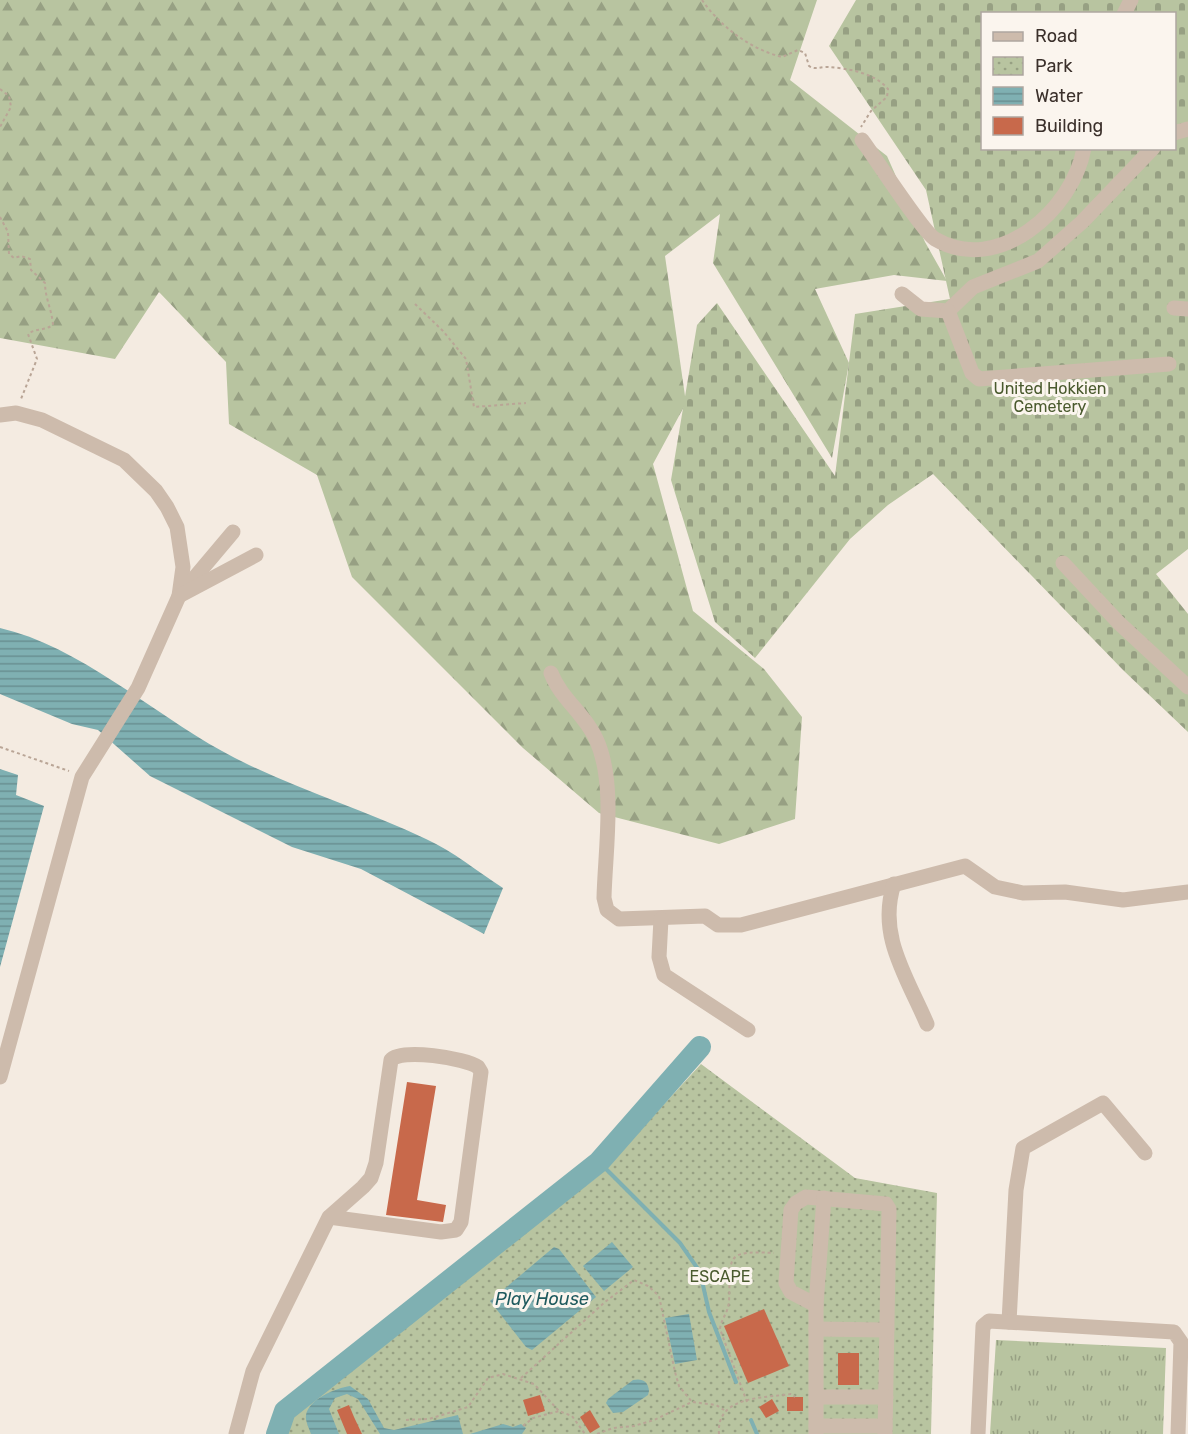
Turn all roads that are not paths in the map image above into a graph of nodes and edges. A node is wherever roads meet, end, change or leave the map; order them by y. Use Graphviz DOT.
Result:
graph roads {
  1 [pos="862,140"];
  2 [pos="1083,150"];
  3 [pos="1151,150"];
  4 [pos="902,294"];
  5 [pos="948,311"];
  6 [pos="1169,364"];
  7 [pos="0,415"];
  8 [pos="233,532"];
  9 [pos="256,555"];
  10 [pos="1063,563"];
  11 [pos="179,596"];
  12 [pos="551,673"];
  13 [pos="1188,687"];
  14 [pos="894,884"];
  15 [pos="1188,892"];
  16 [pos="661,920"];
  17 [pos="927,1024"];
  18 [pos="748,1030"];
  19 [pos="0,1077"];
  20 [pos="1145,1153"];
  21 [pos="824,1198"];
  22 [pos="329,1217"];
  23 [pos="816,1305"];
  24 [pos="1009,1322"];
  25 [pos="816,1329"];
  26 [pos="887,1330"];
  27 [pos="816,1397"];
  28 [pos="886,1397"];
  29 [pos="816,1430"];
  30 [pos="885,1430"];
  31 [pos="236,1434"];
  32 [pos="978,1434"];
  33 [pos="1178,1434"];
  1 -- 2 [label="street"];
  3 -- 5 [label="street"];
  4 -- 5 [label="street"];
  5 -- 6 [label="street"];
  7 -- 11 [label="street"];
  8 -- 11 [label="street"];
  9 -- 11 [label="street"];
  10 -- 13 [label="street"];
  11 -- 19 [label="street"];
  12 -- 16 [label="street"];
  14 -- 15 [label="street"];
  14 -- 16 [label="street"];
  14 -- 17 [label="street"];
  16 -- 18 [label="street"];
  20 -- 24 [label="street"];
  21 -- 23 [label="street"];
  21 -- 23 [label="street"];
  21 -- 26 [label="street"];
  22 -- 22 [label="street"];
  22 -- 31 [label="street"];
  23 -- 25 [label="street"];
  24 -- 32 [label="street"];
  24 -- 33 [label="street"];
  25 -- 26 [label="street"];
  25 -- 27 [label="street"];
  26 -- 28 [label="street"];
  27 -- 28 [label="street"];
  27 -- 29 [label="street"];
  28 -- 30 [label="street"];
  29 -- 30 [label="street"];
}
